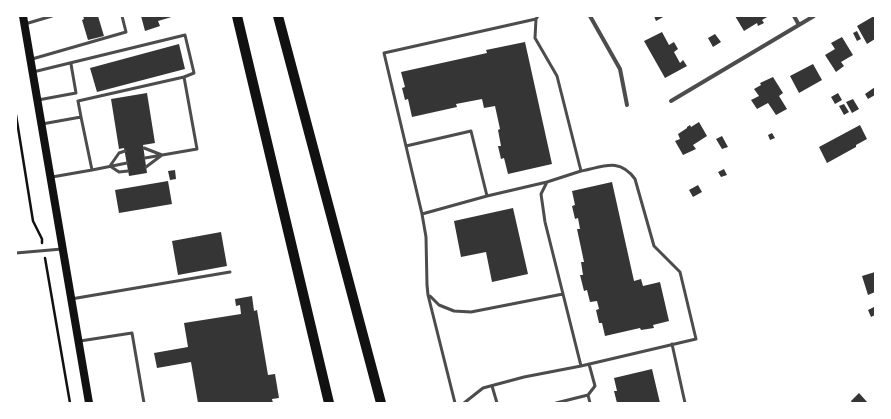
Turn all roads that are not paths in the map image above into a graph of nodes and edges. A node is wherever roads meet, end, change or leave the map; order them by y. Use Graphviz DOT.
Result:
graph roads {
  1 [pos="52,16"];
  2 [pos="122,16"];
  3 [pos="237,16"];
  4 [pos="279,16"];
  5 [pos="590,16"];
  6 [pos="794,16"];
  7 [pos="814,16"];
  8 [pos="537,17"];
  9 [pos="23,20"];
  10 [pos="799,25"];
  11 [pos="30,60"];
  12 [pos="71,64"];
  13 [pos="32,72"];
  14 [pos="184,77"];
  15 [pos="76,93"];
  16 [pos="37,100"];
  17 [pos="78,101"];
  18 [pos="671,101"];
  19 [pos="627,105"];
  20 [pos="81,117"];
  21 [pos="41,124"];
  22 [pos="406,146"];
  23 [pos="144,148"];
  24 [pos="125,151"];
  25 [pos="162,155"];
  26 [pos="145,158"];
  27 [pos="127,163"];
  28 [pos="110,166"];
  29 [pos="146,167"];
  30 [pos="92,170"];
  31 [pos="128,171"];
  32 [pos="581,171"];
  33 [pos="50,178"];
  34 [pos="547,182"];
  35 [pos="486,196"];
  36 [pos="422,214"];
  37 [pos="63,249"];
  38 [pos="16,253"];
  39 [pos="230,272"];
  40 [pos="563,294"];
  41 [pos="428,295"];
  42 [pos="71,299"];
  43 [pos="78,341"];
  44 [pos="672,344"];
  45 [pos="589,364"];
  46 [pos="581,366"];
  47 [pos="492,386"];
  48 [pos="588,395"];
  49 [pos="89,403"];
  50 [pos="144,403"];
  51 [pos="329,403"];
  52 [pos="381,403"];
  53 [pos="455,403"];
  54 [pos="464,403"];
  55 [pos="497,403"];
  56 [pos="556,403"];
  57 [pos="590,403"];
  58 [pos="686,403"];
  1 -- 9 [label="lane"];
  2 -- 11 [label="lane"];
  3 -- 51 [label="main road"];
  4 -- 52 [label="main road"];
  5 -- 19 [label="street"];
  6 -- 10 [label="street"];
  7 -- 10 [label="street"];
  8 -- 22 [label="lane"];
  8 -- 32 [label="lane"];
  9 -- 11 [label="main road"];
  10 -- 18 [label="street"];
  11 -- 13 [label="main road"];
  12 -- 13 [label="lane"];
  12 -- 14 [label="lane"];
  12 -- 15 [label="lane"];
  13 -- 16 [label="main road"];
  14 -- 17 [label="lane"];
  14 -- 25 [label="lane"];
  15 -- 16 [label="lane"];
  15 -- 17 [label="lane"];
  16 -- 21 [label="main road"];
  17 -- 20 [label="lane"];
  20 -- 21 [label="lane"];
  20 -- 30 [label="lane"];
  21 -- 33 [label="main road"];
  22 -- 35 [label="lane"];
  22 -- 36 [label="lane"];
  23 -- 25 [label="lane"];
  24 -- 28 [label="lane"];
  25 -- 26 [label="lane"];
  25 -- 29 [label="lane"];
  27 -- 28 [label="lane"];
  28 -- 30 [label="lane"];
  28 -- 31 [label="lane"];
  30 -- 33 [label="lane"];
  32 -- 34 [label="lane"];
  32 -- 44 [label="lane"];
  33 -- 37 [label="main road"];
  34 -- 35 [label="lane"];
  34 -- 40 [label="lane"];
  35 -- 36 [label="lane"];
  36 -- 41 [label="lane"];
  37 -- 38 [label="lane"];
  37 -- 42 [label="main road"];
  39 -- 42 [label="lane"];
  40 -- 41 [label="lane"];
  40 -- 46 [label="lane"];
  41 -- 53 [label="lane"];
  42 -- 43 [label="main road"];
  43 -- 49 [label="main road"];
  43 -- 50 [label="lane"];
  44 -- 45 [label="lane"];
  44 -- 58 [label="lane"];
  45 -- 46 [label="lane"];
  45 -- 48 [label="lane"];
  46 -- 47 [label="lane"];
  47 -- 54 [label="lane"];
  47 -- 55 [label="lane"];
  48 -- 56 [label="lane"];
  48 -- 57 [label="lane"];
}
